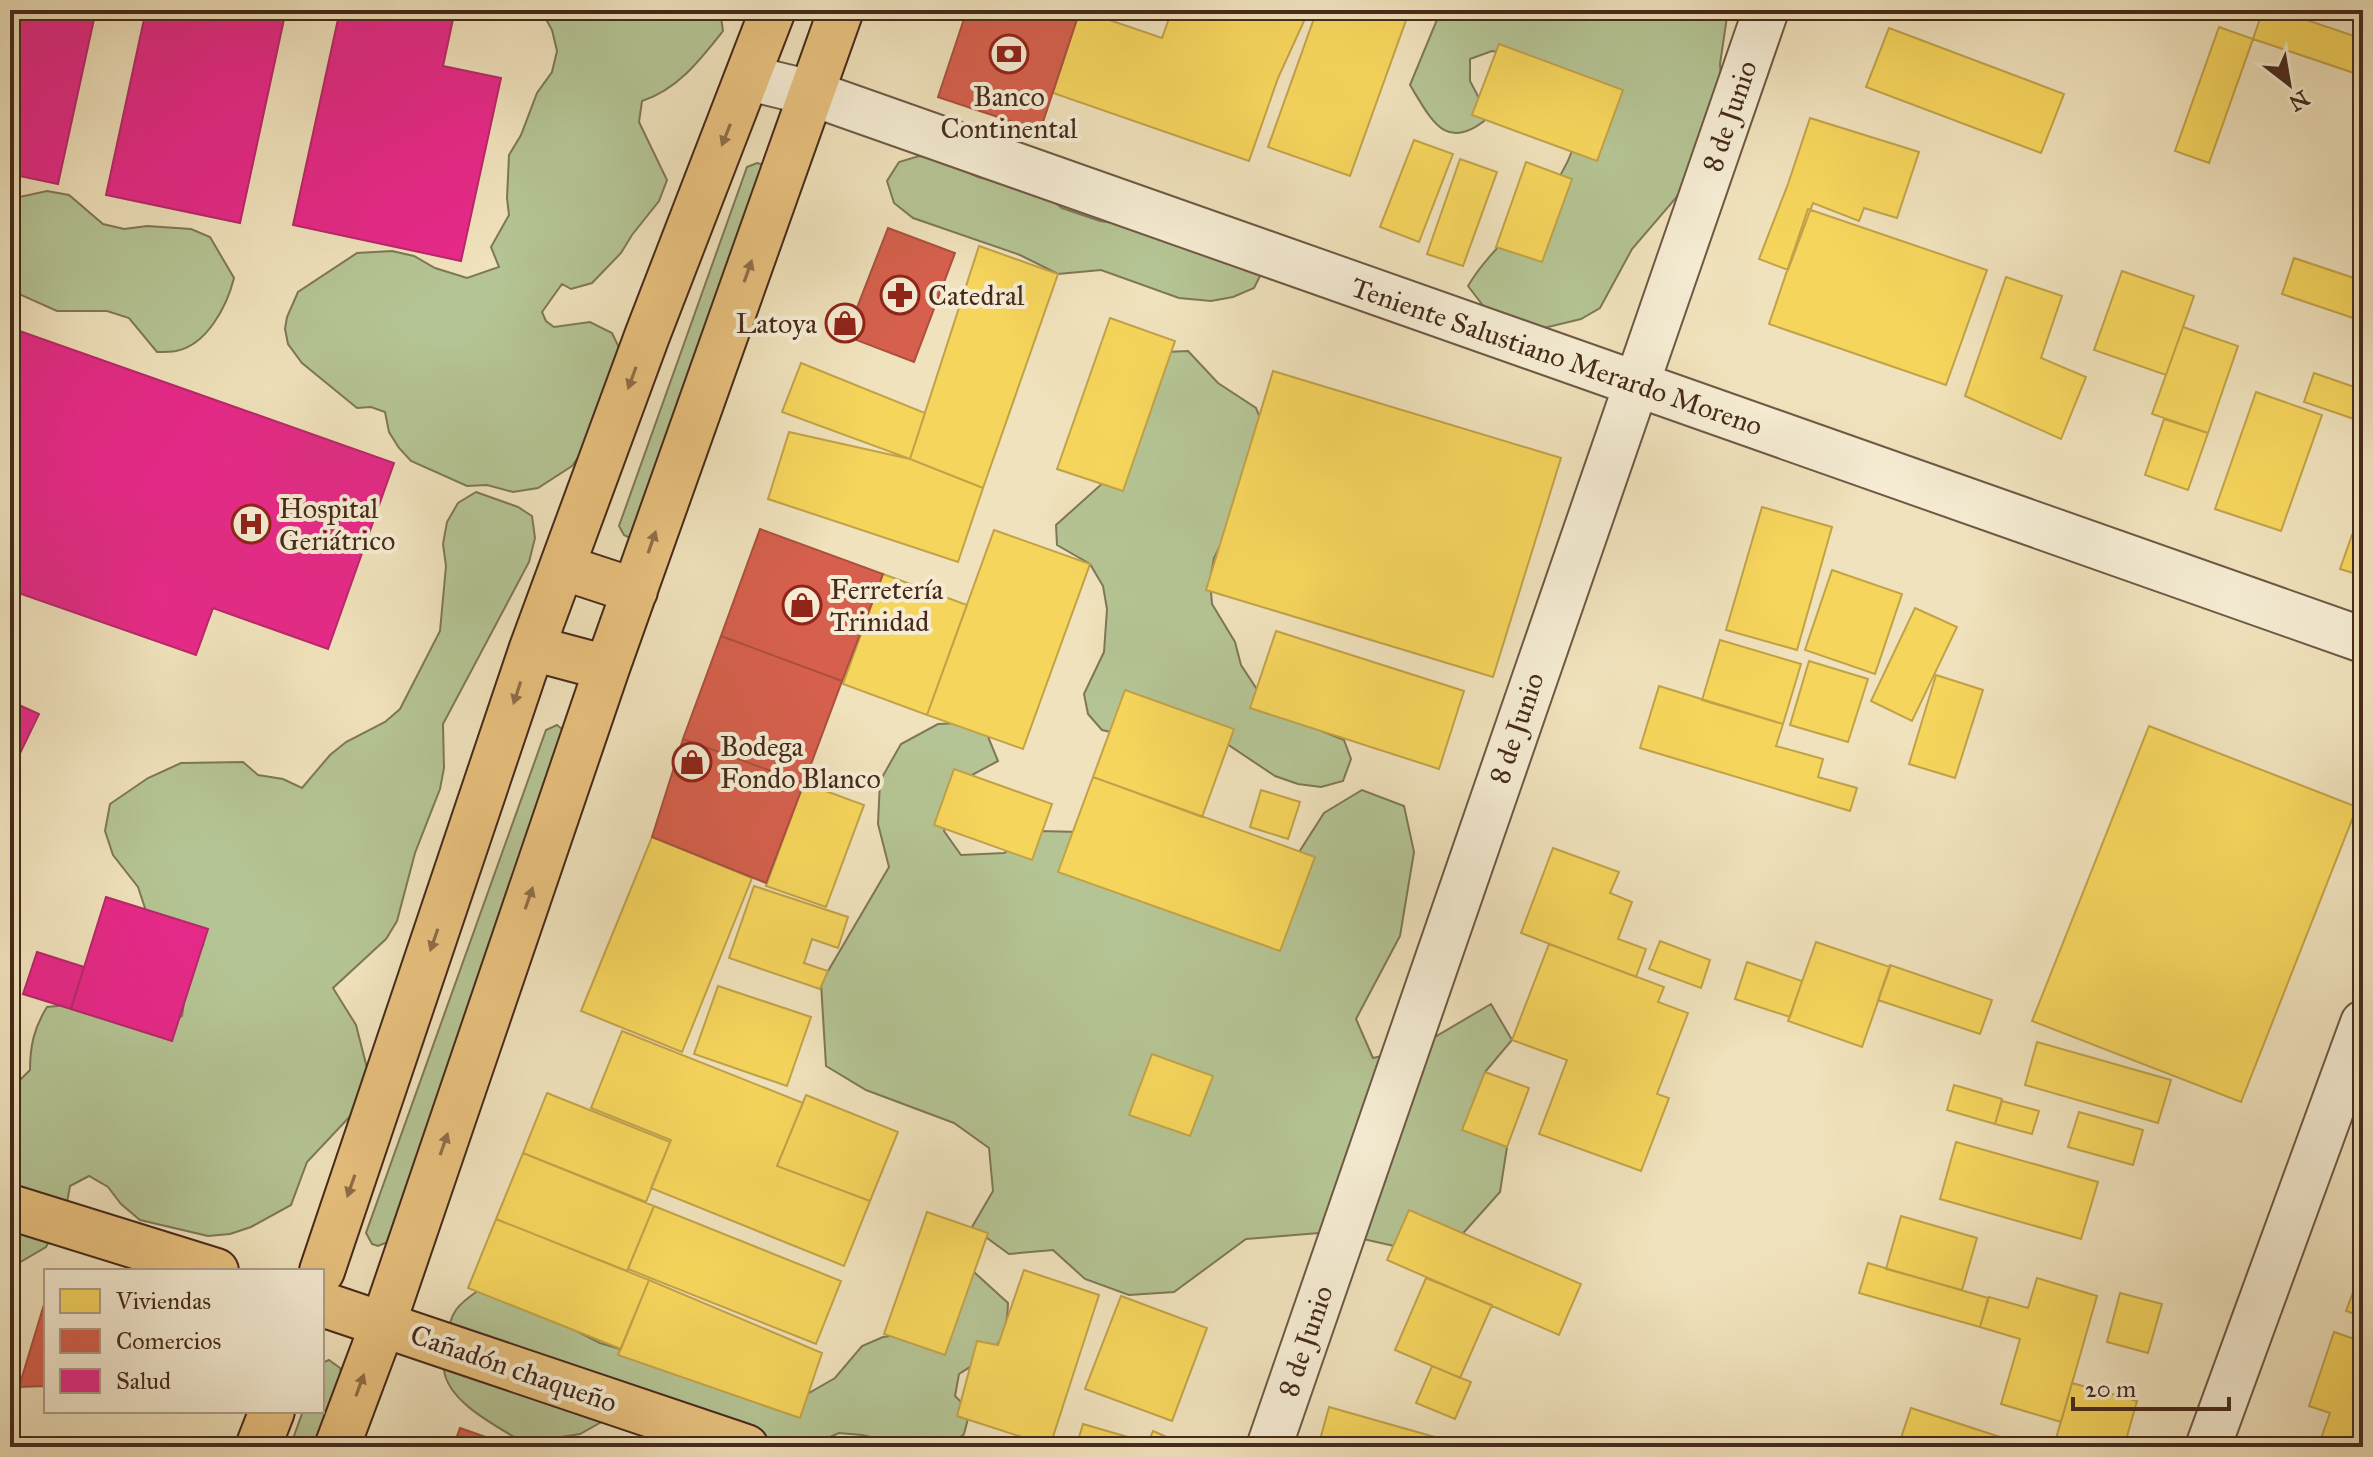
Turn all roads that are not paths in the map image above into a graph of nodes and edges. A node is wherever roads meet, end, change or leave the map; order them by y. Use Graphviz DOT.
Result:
graph roads {
  1 [pos="773,10"];
  2 [pos="841,10"];
  3 [pos="1766,10"];
  4 [pos="749,78"];
  5 [pos="811,93"];
  6 [pos="1636,384"];
  7 [pos="562,567"];
  8 [pos="635,591"];
  9 [pos="2363,640"];
  10 [pos="532,648"];
  11 [pos="607,668"];
  12 [pos="2363,1023"];
  13 [pos="10,1207"];
  14 [pos="210,1269"];
  15 [pos="324,1294"];
  16 [pos="383,1324"];
  17 [pos="271,1413"];
  18 [pos="258,1447"];
  19 [pos="337,1447"];
  20 [pos="746,1447"];
  21 [pos="1269,1447"];
  22 [pos="2208,1447"];
  1 -- 4 [label="main road"];
  2 -- 5 [label="main road"];
  3 -- 6 [label="street, 8 de Junio"];
  4 -- 5 [label="street, Teniente Salustiano Merardo Moreno"];
  4 -- 7 [label="main road, one-way"];
  5 -- 6 [label="street, Teniente Salustiano Merardo Moreno"];
  8 -- 5 [label="main road, one-way"];
  6 -- 9 [label="street, Teniente Salustiano Merardo Moreno"];
  6 -- 21 [label="street, 8 de Junio"];
  7 -- 8 [label="main road"];
  7 -- 10 [label="main road"];
  8 -- 11 [label="main road"];
  10 -- 11 [label="main road"];
  10 -- 15 [label="main road, one-way"];
  16 -- 11 [label="main road, one-way"];
  12 -- 22 [label="street"];
  13 -- 14 [label="main road"];
  15 -- 16 [label="main road, Cañadón chaqueño"];
  19 -- 16 [label="main road, one-way"];
  16 -- 20 [label="main road, Cañadón chaqueño"];
  17 -- 18 [label="main road"];
}
